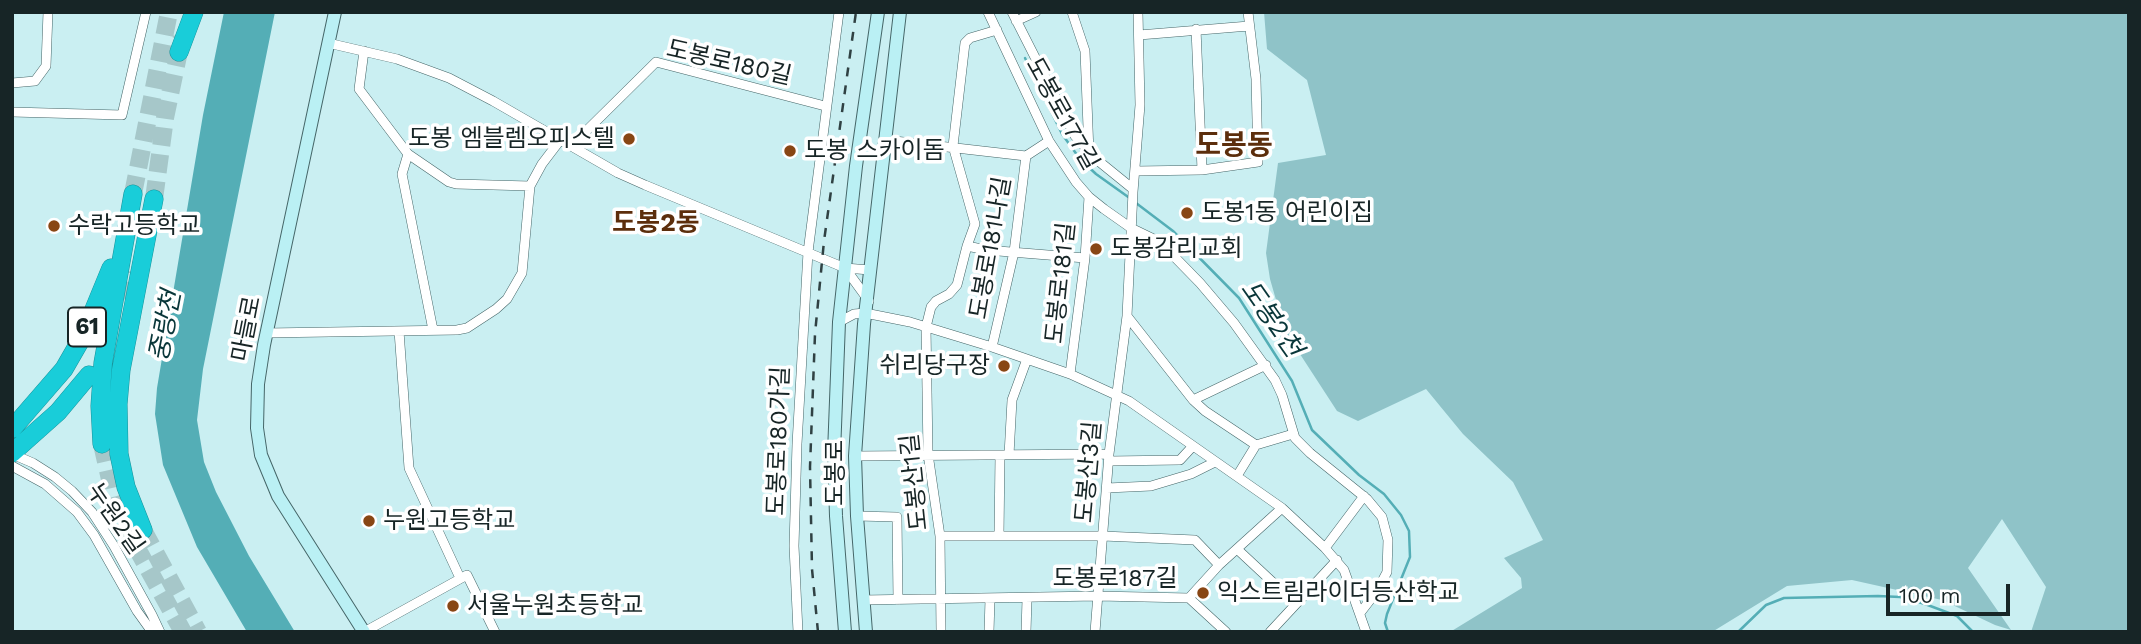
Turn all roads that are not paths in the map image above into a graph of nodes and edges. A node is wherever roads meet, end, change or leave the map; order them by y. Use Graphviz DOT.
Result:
graph roads {
  1 [pos="48,12"];
  2 [pos="146,12"];
  3 [pos="194,12"];
  4 [pos="335,12"];
  5 [pos="839,12"];
  6 [pos="878,12"];
  7 [pos="900,12"];
  8 [pos="988,12"];
  9 [pos="1072,12"];
  10 [pos="1138,12"];
  11 [pos="1248,12"];
  12 [pos="1035,13"];
  13 [pos="1014,17"];
  14 [pos="1249,26"];
  15 [pos="1196,29"];
  16 [pos="997,30"];
  17 [pos="1139,35"];
  18 [pos="328,43"];
  19 [pos="364,51"];
  20 [pos="178,52"];
  21 [pos="12,83"];
  22 [pos="825,106"];
  23 [pos="12,113"];
  24 [pos="561,139"];
  25 [pos="886,140"];
  26 [pos="1049,141"];
  27 [pos="572,145"];
  28 [pos="953,146"];
  29 [pos="1089,153"];
  30 [pos="408,154"];
  31 [pos="1026,156"];
  32 [pos="1202,170"];
  33 [pos="1136,171"];
  34 [pos="530,186"];
  35 [pos="1133,190"];
  36 [pos="1089,197"];
  37 [pos="140,200"];
  38 [pos="1131,225"];
  39 [pos="967,246"];
  40 [pos="808,252"];
  41 [pos="1014,252"];
  42 [pos="1085,258"];
  43 [pos="845,268"];
  44 [pos="870,270"];
  45 [pos="128,271"];
  46 [pos="866,297"];
  47 [pos="871,314"];
  48 [pos="1126,316"];
  49 [pos="839,322"];
  50 [pos="926,327"];
  51 [pos="433,330"];
  52 [pos="399,331"];
  53 [pos="266,333"];
  54 [pos="992,347"];
  55 [pos="1027,359"];
  56 [pos="1266,365"];
  57 [pos="1070,374"];
  58 [pos="89,375"];
  59 [pos="1116,394"];
  60 [pos="1193,400"];
  61 [pos="13,428"];
  62 [pos="1293,434"];
  63 [pos="102,444"];
  64 [pos="1256,445"];
  65 [pos="1192,447"];
  66 [pos="12,453"];
  67 [pos="928,454"];
  68 [pos="1005,454"];
  69 [pos="855,456"];
  70 [pos="1109,458"];
  71 [pos="1215,462"];
  72 [pos="12,466"];
  73 [pos="1237,476"];
  74 [pos="1107,488"];
  75 [pos="1364,496"];
  76 [pos="1282,509"];
  77 [pos="857,516"];
  78 [pos="143,530"];
  79 [pos="940,536"];
  80 [pos="999,536"];
  81 [pos="1103,536"];
  82 [pos="1325,548"];
  83 [pos="1237,549"];
  84 [pos="1337,560"];
  85 [pos="1219,565"];
  86 [pos="463,577"];
  87 [pos="1098,596"];
  88 [pos="1027,598"];
  89 [pos="1189,598"];
  90 [pos="939,599"];
  91 [pos="990,599"];
  92 [pos="863,600"];
  93 [pos="898,600"];
  94 [pos="1296,604"];
  95 [pos="1360,613"];
  96 [pos="152,632"];
  97 [pos="160,632"];
  98 [pos="364,632"];
  99 [pos="495,632"];
  100 [pos="798,632"];
  101 [pos="845,632"];
  102 [pos="866,632"];
  103 [pos="941,632"];
  104 [pos="989,632"];
  105 [pos="1026,632"];
  106 [pos="1095,632"];
  107 [pos="1226,632"];
  108 [pos="1270,632"];
  109 [pos="1366,632"];
  1 -- 21 [label="street"];
  2 -- 23 [label="street"];
  3 -- 20 [label="highway"];
  4 -- 18 [label="main road, 마들로"];
  5 -- 22 [label="street, 도봉로180길"];
  6 -- 43 [label="main road, 도봉로"];
  7 -- 25 [label="main road, 도봉로"];
  8 -- 16 [label="street, 도봉로177길"];
  9 -- 29 [label="street"];
  10 -- 17 [label="street, 도봉산3길"];
  11 -- 14 [label="street"];
  12 -- 13 [label="street"];
  13 -- 29 [label="street, 도봉로177길"];
  14 -- 15 [label="street"];
  14 -- 32 [label="street"];
  15 -- 17 [label="street"];
  15 -- 32 [label="street"];
  16 -- 26 [label="street, 도봉로177길"];
  16 -- 28 [label="street"];
  17 -- 33 [label="street, 도봉산3길"];
  18 -- 19 [label="street"];
  18 -- 53 [label="main road, 마들로"];
  19 -- 24 [label="street"];
  19 -- 30 [label="street"];
  22 -- 27 [label="street, 도봉로180길"];
  22 -- 40 [label="street, 도봉로180길"];
  24 -- 27 [label="street"];
  24 -- 34 [label="street"];
  25 -- 28 [label="street"];
  25 -- 44 [label="main road, 도봉로"];
  26 -- 31 [label="street"];
  26 -- 36 [label="street, 도봉로177길"];
  27 -- 40 [label="street"];
  28 -- 31 [label="street"];
  28 -- 39 [label="street"];
  29 -- 35 [label="street, 도봉로177길"];
  30 -- 34 [label="street"];
  30 -- 51 [label="street"];
  31 -- 41 [label="street, 도봉로181나길"];
  32 -- 33 [label="street"];
  33 -- 35 [label="street, 도봉산3길"];
  34 -- 51 [label="street"];
  35 -- 38 [label="street, 도봉산3길"];
  36 -- 38 [label="street, 도봉로177길"];
  36 -- 42 [label="street, 도봉로181길"];
  37 -- 45 [label="highway"];
  37 -- 61 [label="highway, 61"];
  37 -- 63 [label="highway, 61"];
  37 -- 78 [label="highway, 61"];
  38 -- 48 [label="street, 도봉산3길"];
  38 -- 56 [label="street, 도봉로177길"];
  39 -- 41 [label="street"];
  39 -- 50 [label="street"];
  40 -- 43 [label="street"];
  40 -- 100 [label="street, 도봉로180가길"];
  41 -- 42 [label="street"];
  41 -- 54 [label="street, 도봉로181나길"];
  42 -- 57 [label="street, 도봉로181길"];
  43 -- 44 [label="street"];
  43 -- 46 [label="street"];
  43 -- 49 [label="main road, 도봉로"];
  44 -- 46 [label="main road, 도봉로"];
  46 -- 47 [label="main road, 도봉로"];
  47 -- 49 [label="street"];
  47 -- 50 [label="street, 도봉로181길"];
  47 -- 69 [label="main road, 도봉로"];
  48 -- 59 [label="street, 도봉산3길"];
  48 -- 60 [label="street"];
  49 -- 101 [label="main road, 도봉로"];
  50 -- 54 [label="street, 도봉로181길"];
  50 -- 67 [label="street, 도봉산1길"];
  51 -- 52 [label="street"];
  52 -- 53 [label="street"];
  52 -- 86 [label="street"];
  53 -- 98 [label="main road, 마들로"];
  54 -- 55 [label="street, 도봉로181길"];
  55 -- 57 [label="street, 도봉로181길"];
  55 -- 68 [label="street, 도봉로181길"];
  56 -- 60 [label="street"];
  56 -- 62 [label="street, 도봉로177길"];
  57 -- 59 [label="street, 도봉로181길"];
  58 -- 66 [label="highway, 61"];
  59 -- 65 [label="street, 도봉로181길"];
  59 -- 70 [label="street, 도봉산3길"];
  60 -- 64 [label="street"];
  62 -- 64 [label="street"];
  62 -- 75 [label="street, 도봉로177길"];
  64 -- 73 [label="street"];
  65 -- 70 [label="street"];
  65 -- 71 [label="street, 도봉로181길"];
  66 -- 97 [label="street, 누원2길"];
  67 -- 68 [label="street"];
  67 -- 69 [label="street"];
  67 -- 79 [label="street, 도봉산1길"];
  68 -- 70 [label="street"];
  68 -- 80 [label="street, 도봉로181길"];
  69 -- 77 [label="main road, 도봉로"];
  70 -- 74 [label="street, 도봉산3길"];
  71 -- 73 [label="street, 도봉로181길"];
  71 -- 74 [label="street"];
  72 -- 96 [label="street, 누원2길"];
  73 -- 76 [label="street, 도봉로181길"];
  74 -- 81 [label="street, 도봉산3길"];
  75 -- 82 [label="street"];
  75 -- 95 [label="street, 도봉로177길"];
  76 -- 82 [label="street, 도봉로181길"];
  76 -- 83 [label="street"];
  77 -- 92 [label="main road, 도봉로"];
  77 -- 93 [label="street"];
  79 -- 80 [label="street"];
  79 -- 90 [label="street, 도봉산1길"];
  80 -- 81 [label="street"];
  81 -- 85 [label="street"];
  81 -- 87 [label="street, 도봉산3길"];
  82 -- 84 [label="street, 도봉로181길"];
  83 -- 85 [label="street"];
  83 -- 94 [label="street"];
  84 -- 94 [label="street"];
  84 -- 95 [label="street, 도봉로181길"];
  85 -- 89 [label="street"];
  86 -- 98 [label="street"];
  86 -- 99 [label="street"];
  87 -- 88 [label="street, 도봉로187길"];
  87 -- 89 [label="street, 도봉로187길"];
  87 -- 106 [label="street, 도봉산3길"];
  88 -- 91 [label="street, 도봉로187길"];
  88 -- 105 [label="street"];
  89 -- 107 [label="street, 도봉로187길"];
  90 -- 91 [label="street, 도봉로187길"];
  90 -- 93 [label="street, 도봉로187길"];
  90 -- 103 [label="street, 도봉산1길"];
  91 -- 104 [label="street"];
  92 -- 93 [label="street, 도봉로187길"];
  92 -- 102 [label="main road, 도봉로"];
  94 -- 108 [label="street"];
  95 -- 109 [label="street, 도봉로181길"];
}
